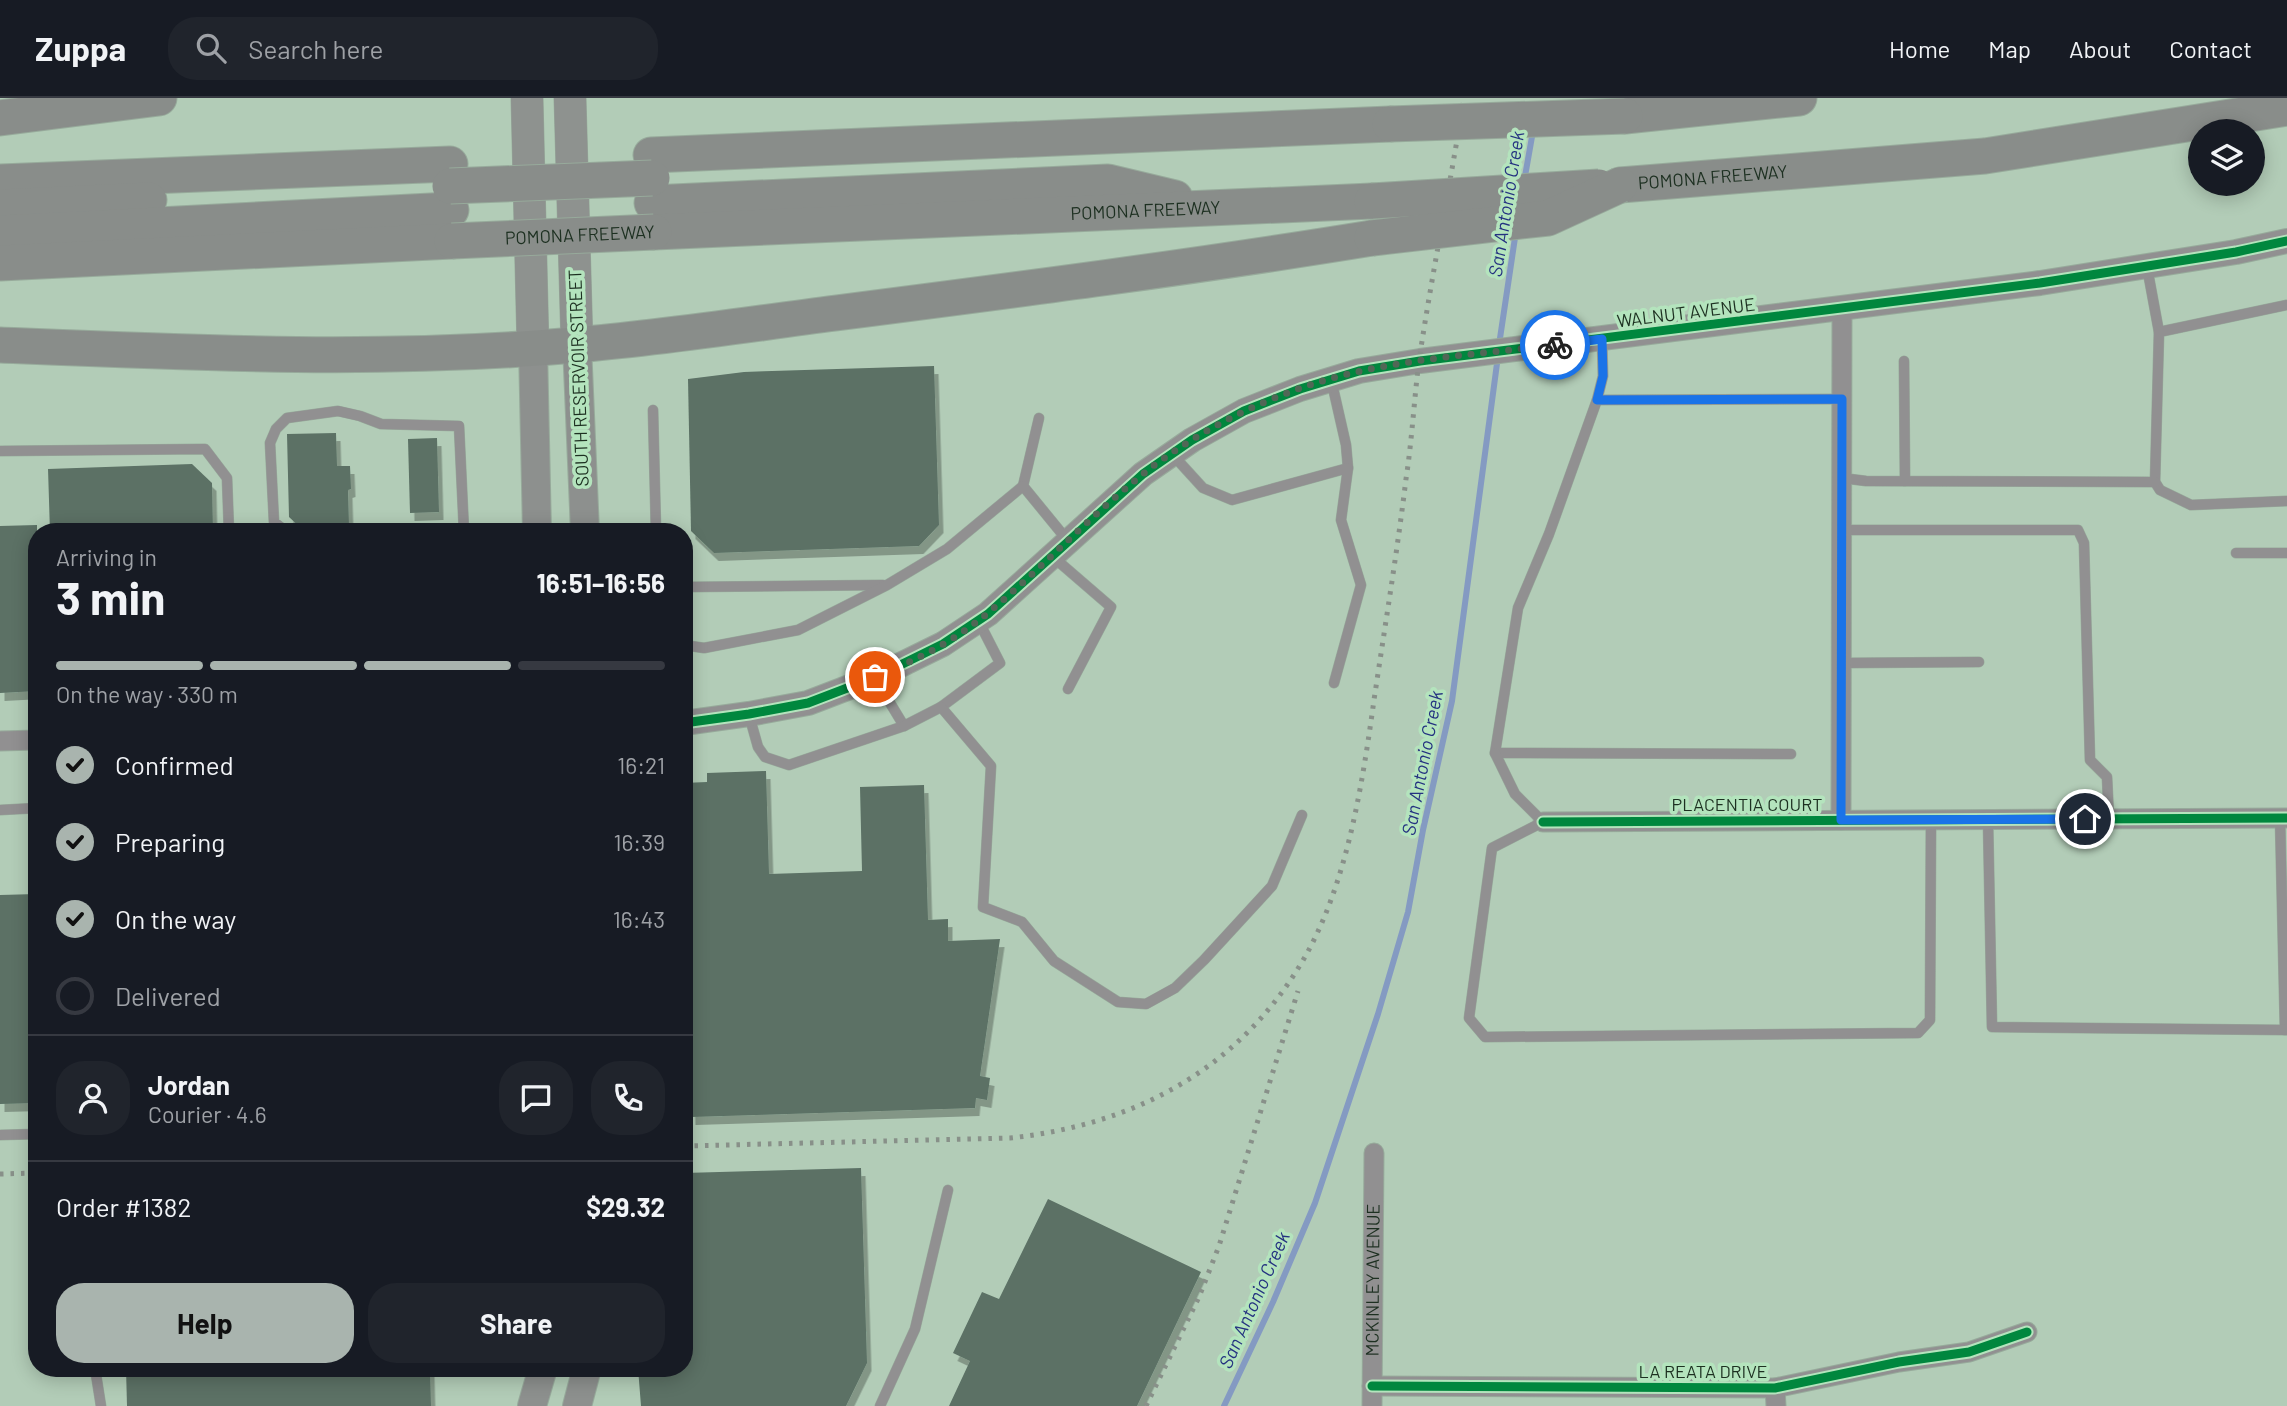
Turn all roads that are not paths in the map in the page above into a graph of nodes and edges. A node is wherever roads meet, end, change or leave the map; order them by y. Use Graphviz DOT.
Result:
graph roads {
  1 [pos="159,98"];
  2 [pos="527,98"];
  3 [pos="570,98"];
  4 [pos="1799,98"];
  5 [pos="1742,101"];
  6 [pos="2287,108"];
  7 [pos="0,118"];
  8 [pos="0,182"];
  9 [pos="1620,185"];
  10 [pos="652,192"];
  11 [pos="451,200"];
  12 [pos="0,207"];
  13 [pos="0,233"];
  14 [pos="2287,241"];
  15 [pos="0,263"];
  16 [pos="2147,267"];
  17 [pos="2287,305"];
  18 [pos="1842,309"];
  19 [pos="2160,332"];
  20 [pos="1602,339"];
  21 [pos="0,345"];
  22 [pos="577,345"];
  23 [pos="533,348"];
  24 [pos="1904,361"];
  25 [pos="1331,379"];
  26 [pos="1842,399"];
  27 [pos="1597,400"];
  28 [pos="653,410"];
  29 [pos="1038,418"];
  30 [pos="0,452"];
  31 [pos="1172,454"];
  32 [pos="1348,468"];
  33 [pos="1842,478"];
  34 [pos="1905,481"];
  35 [pos="2155,482"];
  36 [pos="1024,486"];
  37 [pos="2287,501"];
  38 [pos="229,523"];
  39 [pos="276,523"];
  40 [pos="464,523"];
  41 [pos="537,523"];
  42 [pos="585,523"];
  43 [pos="656,523"];
  44 [pos="1841,530"];
  45 [pos="1060,548"];
  46 [pos="2236,553"];
  47 [pos="2287,553"];
  48 [pos="887,585"];
  49 [pos="693,587"];
  50 [pos="978,620"];
  51 [pos="693,646"];
  52 [pos="1979,662"];
  53 [pos="1841,663"];
  54 [pos="875,677"];
  55 [pos="1334,683"];
  56 [pos="1068,690"];
  57 [pos="941,707"];
  58 [pos="749,714"];
  59 [pos="693,722"];
  60 [pos="904,726"];
  61 [pos="28,740"];
  62 [pos="0,741"];
  63 [pos="1495,753"];
  64 [pos="1791,754"];
  65 [pos="28,808"];
  66 [pos="0,810"];
  67 [pos="1302,815"];
  68 [pos="2284,818"];
  69 [pos="2109,819"];
  70 [pos="1841,820"];
  71 [pos="1931,820"];
  72 [pos="1988,820"];
  73 [pos="1543,822"];
  74 [pos="2286,1030"];
  75 [pos="28,1134"];
  76 [pos="0,1135"];
  77 [pos="1374,1153"];
  78 [pos="948,1190"];
  79 [pos="2027,1332"];
  80 [pos="96,1377"];
  81 [pos="540,1377"];
  82 [pos="585,1377"];
  83 [pos="1372,1396"];
  84 [pos="1775,1397"];
  85 [pos="101,1406"];
  86 [pos="532,1406"];
  87 [pos="577,1406"];
  88 [pos="880,1406"];
  1 -- 7 [label="highway"];
  2 -- 23 [label="main road"];
  3 -- 22 [label="main road, SOUTH RESERVOIR STREET"];
  4 -- 5 [label="highway, POMONA FREEWAY"];
  5 -- 10 [label="highway, POMONA FREEWAY, bridge"];
  6 -- 9 [label="highway, POMONA FREEWAY"];
  8 -- 11 [label="highway, POMONA FREEWAY"];
  9 -- 10 [label="highway, POMONA FREEWAY, bridge"];
  9 -- 22 [label="highway, bridge"];
  10 -- 11 [label="highway, POMONA FREEWAY, bridge"];
  10 -- 11 [label="highway, POMONA FREEWAY"];
  11 -- 12 [label="highway"];
  11 -- 13 [label="highway"];
  11 -- 15 [label="highway, POMONA FREEWAY"];
  14 -- 16 [label="street, WALNUT AVENUE"];
  16 -- 18 [label="street, WALNUT AVENUE"];
  16 -- 19 [label="lane"];
  17 -- 19 [label="lane"];
  18 -- 20 [label="street, WALNUT AVENUE"];
  18 -- 26 [label="street"];
  19 -- 35 [label="lane"];
  20 -- 25 [label="street, WALNUT AVENUE"];
  20 -- 27 [label="lane"];
  21 -- 23 [label="highway"];
  22 -- 23 [label="highway"];
  22 -- 42 [label="main road, SOUTH RESERVOIR STREET"];
  23 -- 41 [label="main road"];
  24 -- 34 [label="lane"];
  25 -- 31 [label="street, WALNUT AVENUE"];
  25 -- 32 [label="lane"];
  26 -- 27 [label="lane"];
  26 -- 33 [label="street"];
  27 -- 63 [label="lane"];
  28 -- 43 [label="lane"];
  29 -- 36 [label="lane"];
  30 -- 38 [label="lane"];
  31 -- 32 [label="lane"];
  31 -- 45 [label="street, WALNUT AVENUE"];
  32 -- 55 [label="lane"];
  33 -- 34 [label="lane"];
  33 -- 44 [label="street"];
  34 -- 35 [label="lane"];
  35 -- 37 [label="lane"];
  36 -- 45 [label="lane"];
  36 -- 48 [label="lane"];
  39 -- 40 [label="lane"];
  44 -- 53 [label="street"];
  44 -- 69 [label="lane"];
  45 -- 50 [label="street, WALNUT AVENUE"];
  45 -- 56 [label="lane"];
  46 -- 47 [label="lane"];
  48 -- 49 [label="lane"];
  48 -- 51 [label="lane"];
  50 -- 54 [label="street, WALNUT AVENUE"];
  50 -- 57 [label="lane"];
  52 -- 53 [label="lane"];
  53 -- 70 [label="street"];
  54 -- 58 [label="street, WALNUT AVENUE"];
  54 -- 60 [label="lane"];
  57 -- 60 [label="lane"];
  57 -- 67 [label="lane"];
  58 -- 59 [label="street, WALNUT AVENUE"];
  58 -- 60 [label="lane"];
  61 -- 62 [label="street"];
  63 -- 64 [label="lane"];
  63 -- 73 [label="lane"];
  65 -- 66 [label="lane"];
  68 -- 69 [label="street, PLACENTIA COURT"];
  68 -- 74 [label="lane"];
  69 -- 72 [label="street, PLACENTIA COURT"];
  70 -- 71 [label="street, PLACENTIA COURT"];
  70 -- 73 [label="street, PLACENTIA COURT"];
  71 -- 72 [label="street, PLACENTIA COURT"];
  71 -- 73 [label="lane"];
  72 -- 74 [label="lane"];
  75 -- 76 [label="lane"];
  77 -- 83 [label="street, MCKINLEY AVENUE"];
  78 -- 88 [label="lane"];
  79 -- 84 [label="street, LA REATA DRIVE"];
  80 -- 85 [label="lane"];
  81 -- 86 [label="main road"];
  82 -- 87 [label="main road"];
  83 -- 84 [label="street, LA REATA DRIVE"];
}
